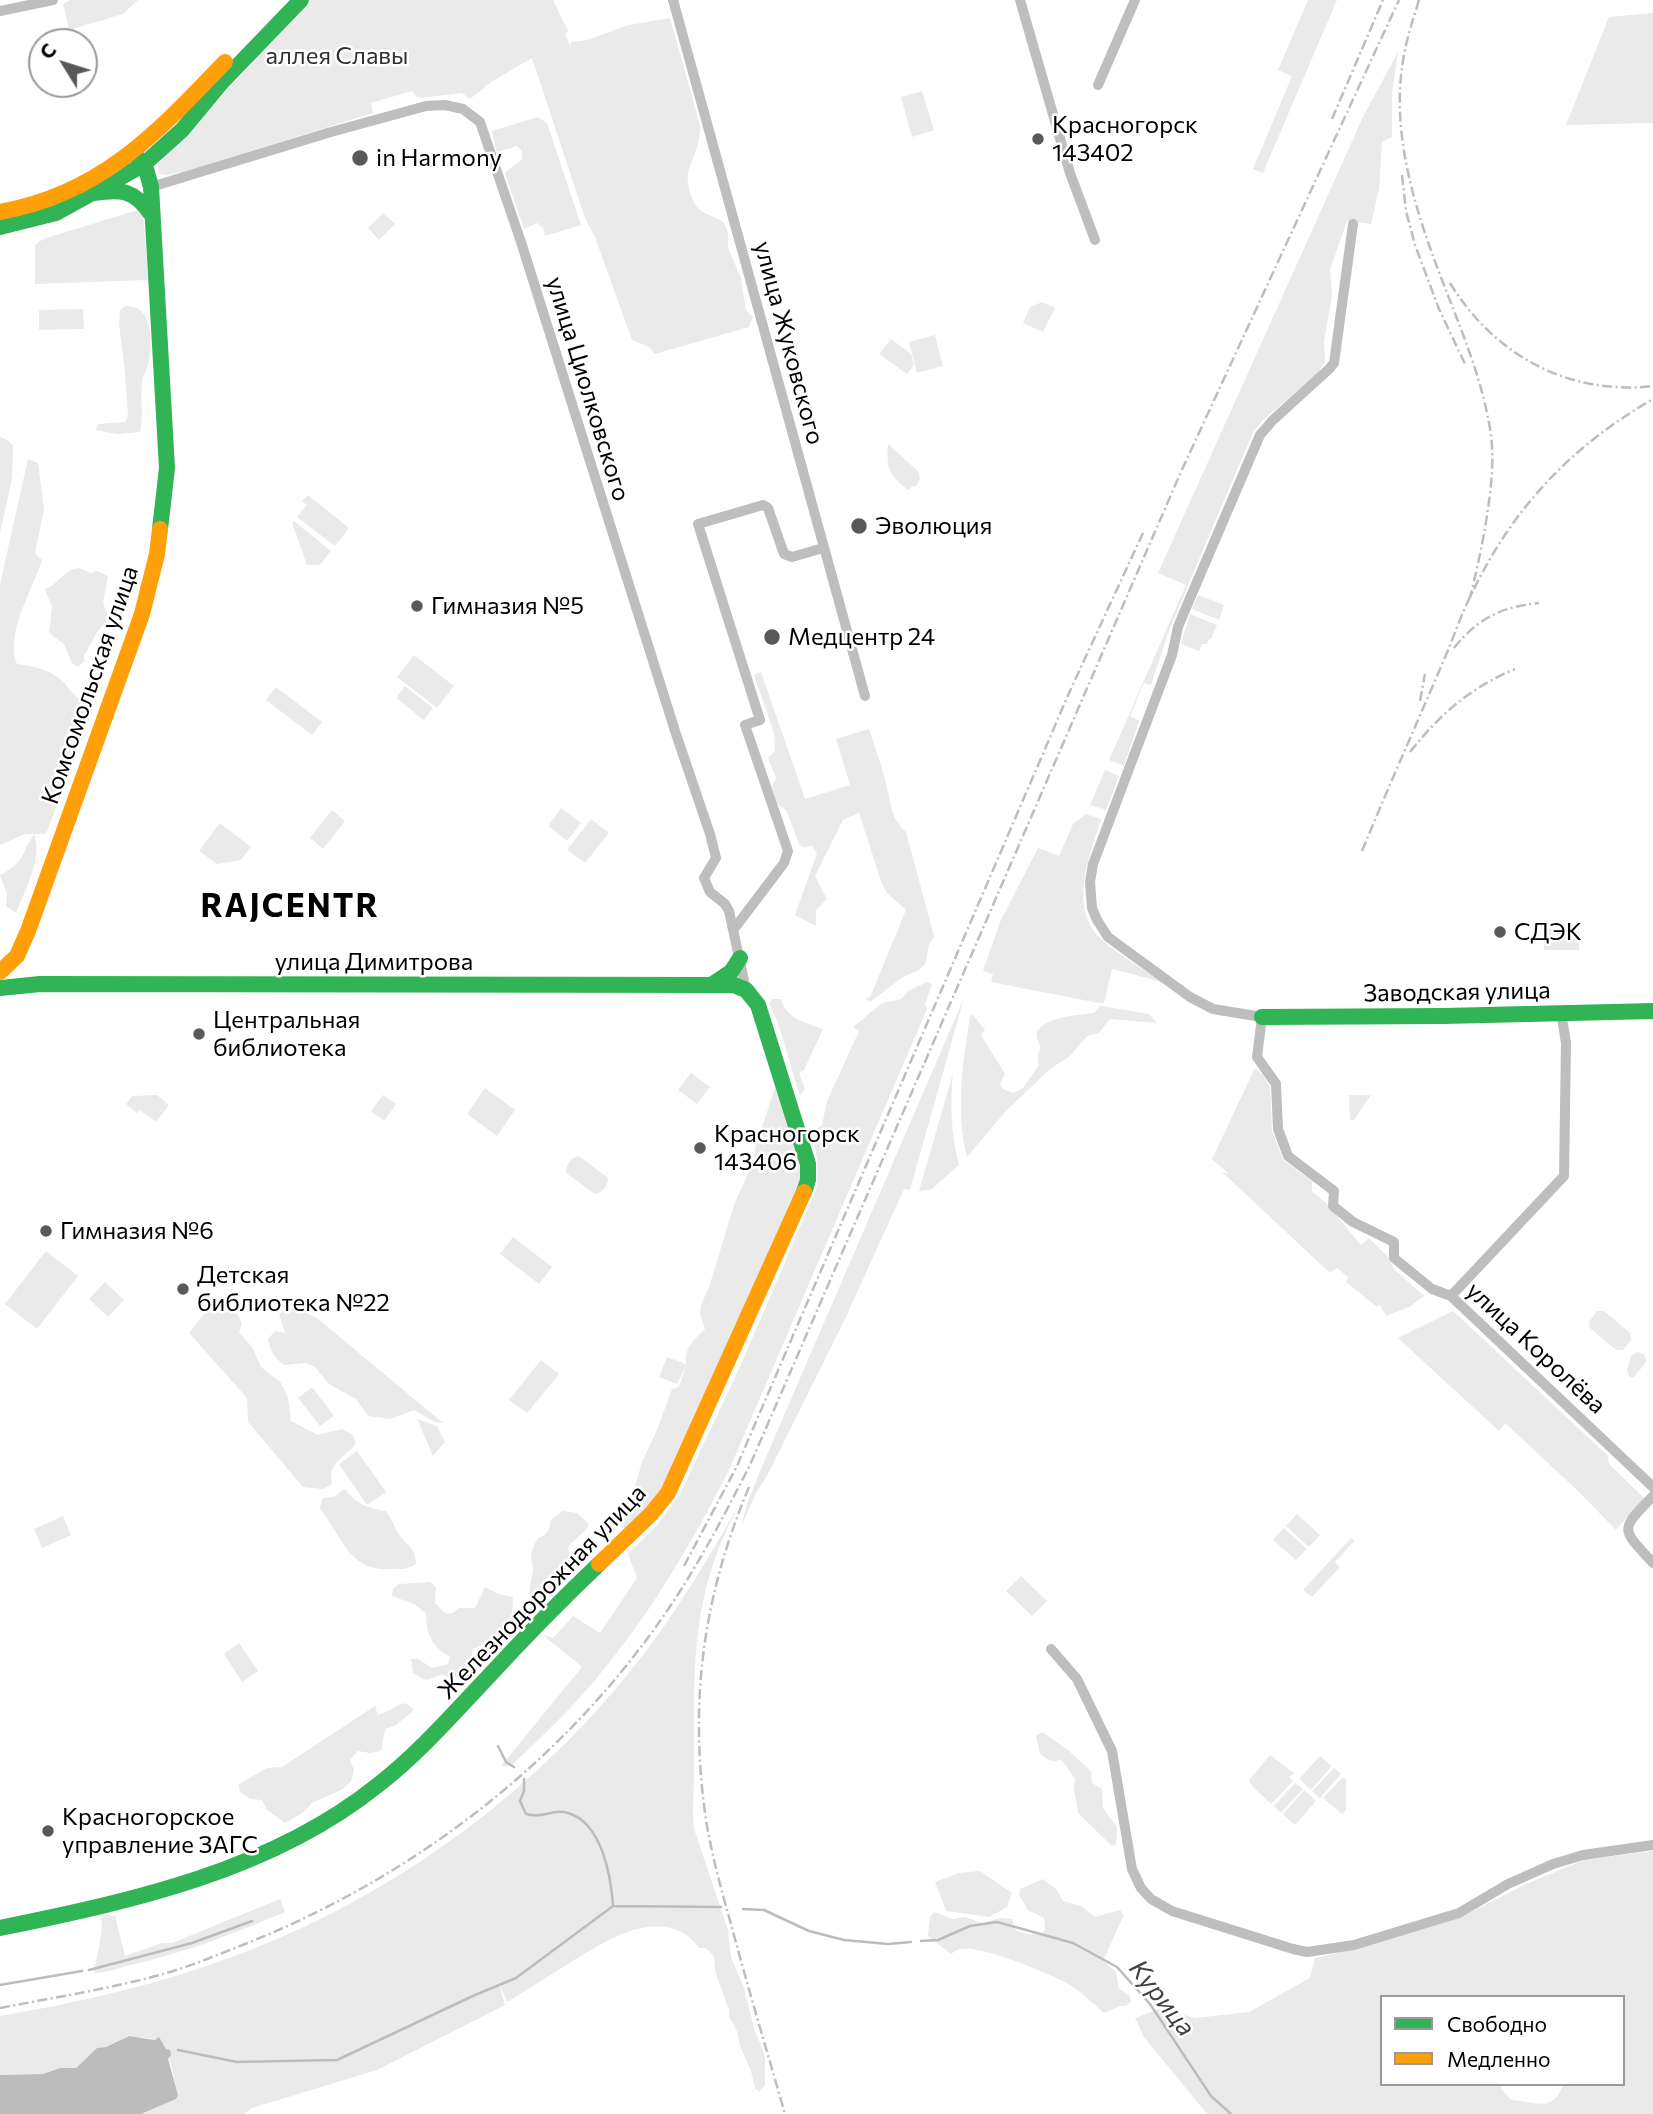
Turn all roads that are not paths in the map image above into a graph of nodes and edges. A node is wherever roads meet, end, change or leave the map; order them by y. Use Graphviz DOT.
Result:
graph roads {
  1 [pos="54,0"];
  2 [pos="287,0"];
  3 [pos="302,0"];
  4 [pos="673,0"];
  5 [pos="1020,0"];
  6 [pos="1135,0"];
  7 [pos="0,11"];
  8 [pos="1098,85"];
  9 [pos="139,159"];
  10 [pos="151,187"];
  11 [pos="94,193"];
  12 [pos="0,212"];
  13 [pos="151,214"];
  14 [pos="1353,224"];
  15 [pos="0,227"];
  16 [pos="1095,240"];
  17 [pos="822,548"];
  18 [pos="865,696"];
  19 [pos="734,929"];
  20 [pos="17,956"];
  21 [pos="740,958"];
  22 [pos="0,972"];
  23 [pos="33,984"];
  24 [pos="713,984"];
  25 [pos="0,988"];
  26 [pos="746,990"];
  27 [pos="1653,1011"];
  28 [pos="1561,1012"];
  29 [pos="1262,1017"];
  30 [pos="1451,1296"];
  31 [pos="1653,1487"];
  32 [pos="1653,1496"];
  33 [pos="1653,1563"];
  34 [pos="1051,1649"];
  35 [pos="1653,1845"];
  36 [pos="0,1928"];
  1 -- 7 [label="street"];
  2 -- 9 [label="street"];
  3 -- 9 [label="street"];
  4 -- 17 [label="street, улица Жуковского"];
  5 -- 16 [label="street"];
  6 -- 8 [label="street"];
  9 -- 10 [label="street, Комсомольская улица"];
  9 -- 11 [label="street"];
  9 -- 12 [label="street"];
  10 -- 13 [label="street, Комсомольская улица"];
  10 -- 19 [label="street, улица Циолковского"];
  11 -- 13 [label="street"];
  11 -- 15 [label="street"];
  13 -- 20 [label="street, Комсомольская улица"];
  14 -- 29 [label="street"];
  17 -- 18 [label="street, улица Жуковского"];
  17 -- 19 [label="street"];
  19 -- 21 [label="street, улица Циолковского"];
  20 -- 22 [label="street, Комсомольская улица"];
  20 -- 23 [label="street"];
  21 -- 24 [label="street"];
  21 -- 26 [label="street, улица Циолковского"];
  23 -- 24 [label="street, улица Димитрова"];
  23 -- 25 [label="street, улица Димитрова"];
  24 -- 26 [label="street, улица Димитрова"];
  26 -- 36 [label="street, Железнодорожная улица"];
  27 -- 28 [label="street, Заводская улица"];
  28 -- 29 [label="street, Заводская улица"];
  28 -- 30 [label="street"];
  29 -- 30 [label="street, улица Королёва"];
  30 -- 31 [label="street, улица Королёва"];
  32 -- 33 [label="street"];
  34 -- 35 [label="street"];
}
